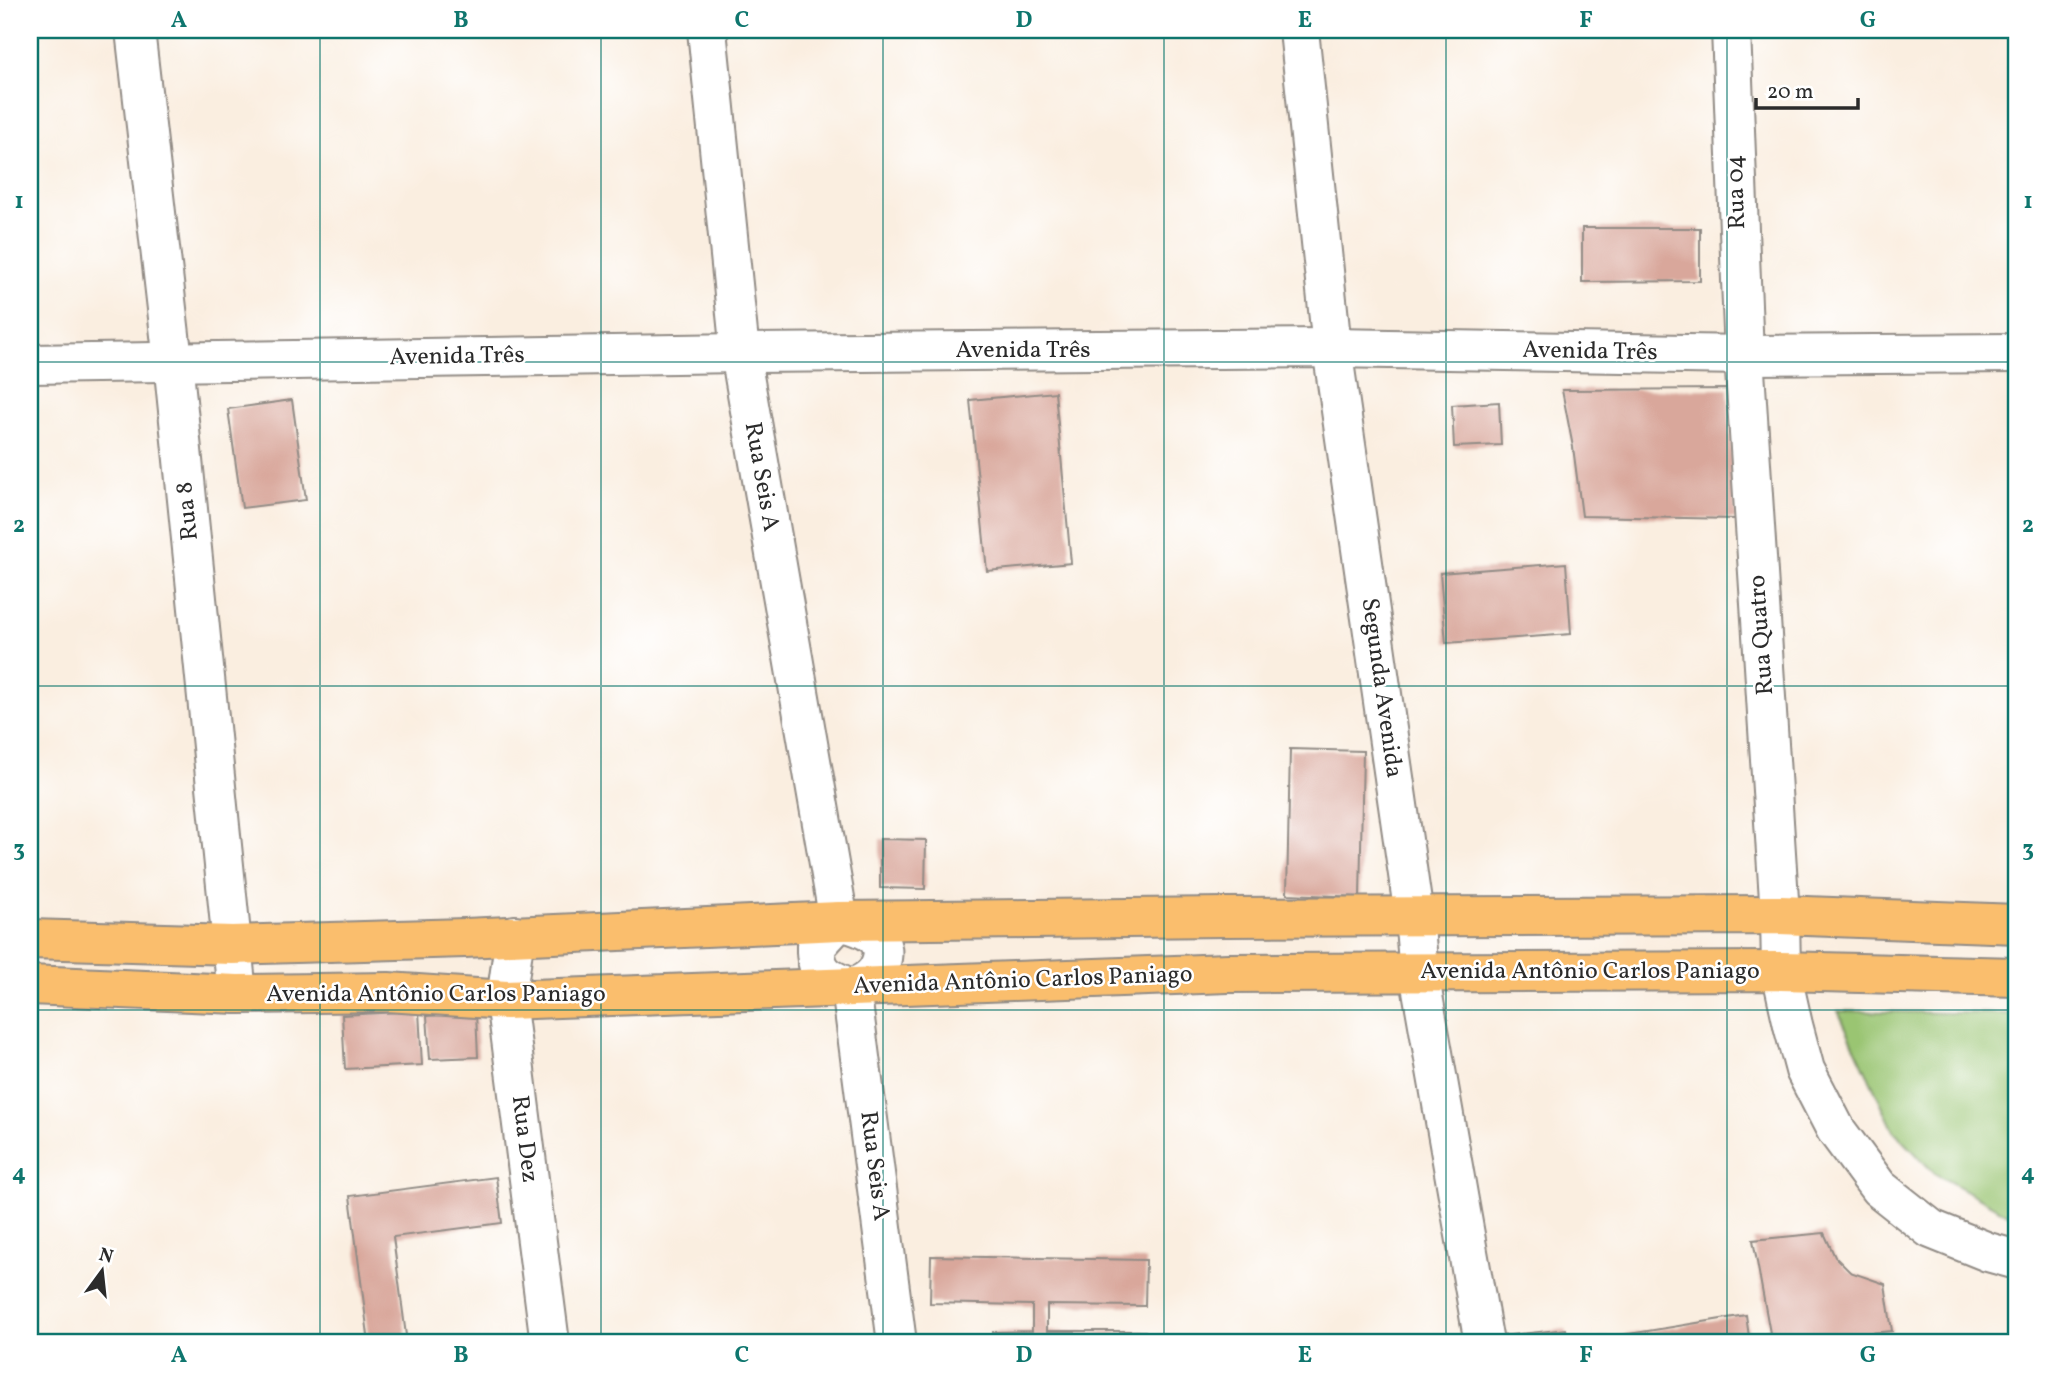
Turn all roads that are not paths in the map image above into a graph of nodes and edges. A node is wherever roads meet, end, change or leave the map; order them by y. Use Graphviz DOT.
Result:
graph roads {
  1 [pos="135,30"];
  2 [pos="707,30"];
  3 [pos="1299,30"];
  4 [pos="1731,30"];
  5 [pos="1332,348"];
  6 [pos="740,353"];
  7 [pos="2017,353"];
  8 [pos="1744,355"];
  9 [pos="173,361"];
  10 [pos="30,364"];
  11 [pos="1780,915"];
  12 [pos="1415,916"];
  13 [pos="1225,917"];
  14 [pos="839,921"];
  15 [pos="2017,924"];
  16 [pos="515,935"];
  17 [pos="30,939"];
  18 [pos="232,945"];
  19 [pos="1781,971"];
  20 [pos="1419,972"];
  21 [pos="1228,973"];
  22 [pos="2017,977"];
  23 [pos="30,985"];
  24 [pos="850,988"];
  25 [pos="237,994"];
  26 [pos="506,1000"];
  27 [pos="2017,1260"];
  28 [pos="550,1343"];
  29 [pos="897,1343"];
  30 [pos="1485,1343"];
  1 -- 9 [label="street, Rua 8"];
  2 -- 6 [label="street, Rua Seis A"];
  3 -- 5 [label="street, Segunda Avenida"];
  4 -- 8 [label="street, Rua 04"];
  5 -- 6 [label="street, Avenida Três"];
  5 -- 8 [label="street, Avenida Três"];
  5 -- 12 [label="street, Segunda Avenida"];
  6 -- 9 [label="street, Avenida Três"];
  6 -- 14 [label="street, Rua Seis A"];
  7 -- 8 [label="street, Avenida Três"];
  8 -- 11 [label="street, Rua Quatro"];
  9 -- 10 [label="street, Avenida Três"];
  9 -- 18 [label="street, Rua 8"];
  11 -- 12 [label="main road, Avenida Antônio Carlos Paniago"];
  11 -- 15 [label="main road, Avenida Antônio Carlos Paniago"];
  11 -- 19 [label="street"];
  12 -- 13 [label="main road, Avenida Antônio Carlos Paniago"];
  12 -- 20 [label="street, Segunda Avenida"];
  13 -- 14 [label="main road, Avenida Antônio Carlos Paniago"];
  13 -- 21 [label="main road"];
  14 -- 16 [label="main road, Avenida Antônio Carlos Paniago"];
  14 -- 24 [label="street"];
  16 -- 18 [label="main road, Avenida Antônio Carlos Paniago"];
  16 -- 26 [label="street, Rua Dez"];
  17 -- 18 [label="main road, Avenida Antônio Carlos Paniago"];
  18 -- 25 [label="street, Rua 8"];
  19 -- 20 [label="main road, Avenida Antônio Carlos Paniago"];
  19 -- 22 [label="main road, Avenida Antônio Carlos Paniago"];
  19 -- 27 [label="street"];
  20 -- 21 [label="main road, Avenida Antônio Carlos Paniago"];
  20 -- 30 [label="street, Segunda Avenida"];
  21 -- 24 [label="main road, Avenida Antônio Carlos Paniago"];
  23 -- 25 [label="main road, Avenida Antônio Carlos Paniago"];
  24 -- 26 [label="main road, Avenida Antônio Carlos Paniago"];
  24 -- 29 [label="street, Rua Seis A"];
  25 -- 26 [label="main road, Avenida Antônio Carlos Paniago"];
  26 -- 28 [label="street, Rua Dez"];
}
